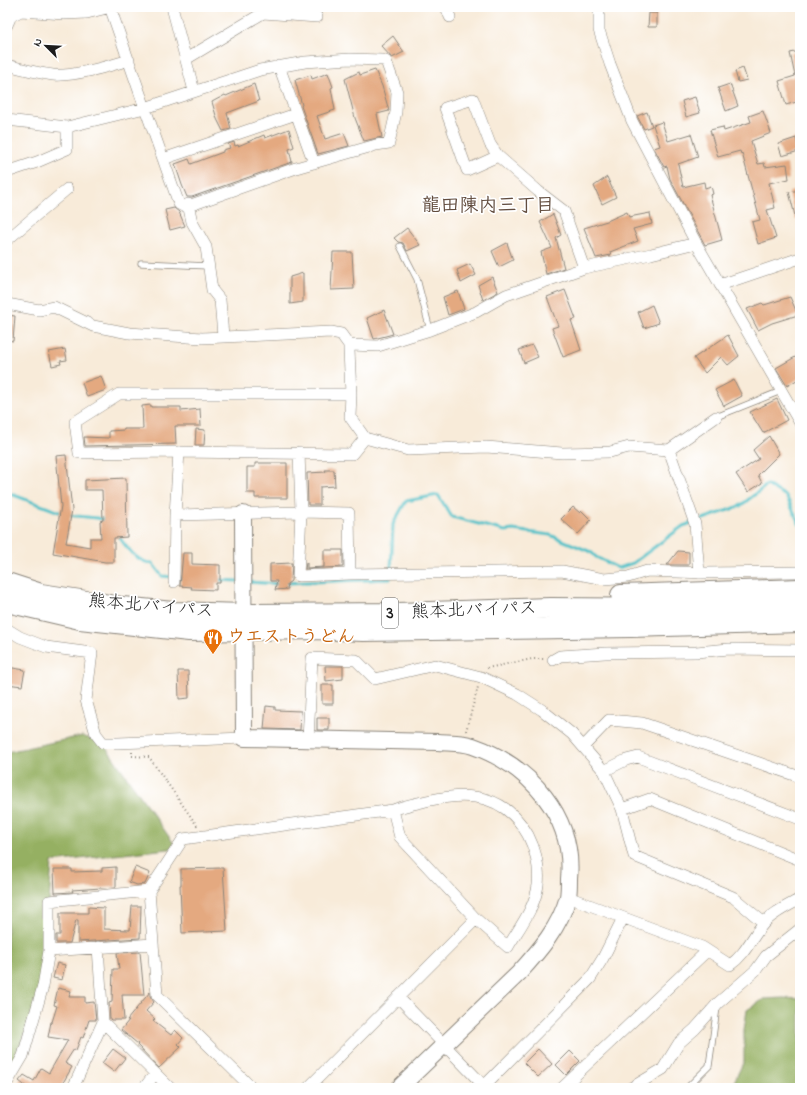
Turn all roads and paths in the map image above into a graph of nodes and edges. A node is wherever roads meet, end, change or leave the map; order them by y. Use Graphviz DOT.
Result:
graph roads {
  1 [pos="110,7"];
  2 [pos="172,7"];
  3 [pos="599,7"];
  4 [pos="317,17"];
  5 [pos="7,25"];
  6 [pos="186,59"];
  7 [pos="129,60"];
  8 [pos="7,65"];
  9 [pos="280,66"];
  10 [pos="194,91"];
  11 [pos="145,108"];
  12 [pos="296,114"];
  13 [pos="7,120"];
  14 [pos="67,127"];
  15 [pos="498,156"];
  16 [pos="163,159"];
  17 [pos="314,163"];
  18 [pos="7,172"];
  19 [pos="68,189"];
  20 [pos="188,204"];
  21 [pos="7,240"];
  22 [pos="696,243"];
  23 [pos="400,246"];
  24 [pos="800,258"];
  25 [pos="141,264"];
  26 [pos="208,266"];
  27 [pos="584,268"];
  28 [pos="720,285"];
  29 [pos="7,304"];
  30 [pos="430,330"];
  31 [pos="223,336"];
  32 [pos="348,345"];
  33 [pos="781,391"];
  34 [pos="351,394"];
  35 [pos="716,417"];
  36 [pos="800,424"];
  37 [pos="365,438"];
  38 [pos="669,450"];
  39 [pos="179,452"];
  40 [pos="299,452"];
  41 [pos="301,512"];
  42 [pos="244,514"];
  43 [pos="175,515"];
  44 [pos="800,572"];
  45 [pos="699,573"];
  46 [pos="350,574"];
  47 [pos="174,582"];
  48 [pos="7,583"];
  49 [pos="800,589"];
  50 [pos="7,602"];
  51 [pos="800,605"];
  52 [pos="350,613"];
  53 [pos="775,613"];
  54 [pos="244,622"];
  55 [pos="800,622"];
  56 [pos="546,628"];
  57 [pos="7,629"];
  58 [pos="800,633"];
  59 [pos="800,650"];
  60 [pos="553,660"];
  61 [pos="481,677"];
  62 [pos="244,738"];
  63 [pos="308,740"];
  64 [pos="132,742"];
  65 [pos="462,744"];
  66 [pos="584,746"];
  67 [pos="604,771"];
  68 [pos="800,777"];
  69 [pos="622,809"];
  70 [pos="393,810"];
  71 [pos="800,819"];
  72 [pos="205,836"];
  73 [pos="800,860"];
  74 [pos="149,891"];
  75 [pos="568,897"];
  76 [pos="800,899"];
  77 [pos="623,918"];
  78 [pos="476,919"];
  79 [pos="764,922"];
  80 [pos="800,929"];
  81 [pos="153,944"];
  82 [pos="98,948"];
  83 [pos="49,951"];
  84 [pos="708,951"];
  85 [pos="398,998"];
  86 [pos="718,1003"];
  87 [pos="103,1022"];
  88 [pos="445,1046"];
  89 [pos="155,1074"];
  90 [pos="7,1083"];
  91 [pos="484,1087"];
  92 [pos="73,1088"];
  93 [pos="144,1088"];
  94 [pos="170,1088"];
  95 [pos="252,1088"];
  96 [pos="308,1088"];
  97 [pos="399,1088"];
  98 [pos="562,1088"];
  99 [pos="631,1088"];
  100 [pos="687,1088"];
  1 -- 5 [label="street"];
  1 -- 7 [label="street"];
  2 -- 6 [label="street"];
  3 -- 22 [label="street"];
  4 -- 6 [label="street"];
  6 -- 10 [label="street"];
  7 -- 8 [label="street"];
  7 -- 11 [label="street"];
  9 -- 10 [label="street"];
  9 -- 12 [label="street"];
  9 -- 17 [label="street"];
  10 -- 11 [label="street"];
  11 -- 14 [label="street"];
  11 -- 16 [label="street"];
  12 -- 16 [label="street"];
  12 -- 17 [label="street"];
  13 -- 14 [label="street"];
  14 -- 18 [label="street"];
  15 -- 15 [label="street"];
  15 -- 27 [label="street"];
  16 -- 20 [label="street"];
  17 -- 20 [label="street"];
  19 -- 21 [label="street"];
  20 -- 26 [label="street"];
  22 -- 27 [label="street"];
  22 -- 28 [label="street"];
  23 -- 30 [label="lane"];
  24 -- 28 [label="street"];
  25 -- 26 [label="lane"];
  26 -- 31 [label="street"];
  27 -- 30 [label="street"];
  28 -- 33 [label="street"];
  29 -- 31 [label="street"];
  30 -- 32 [label="street"];
  31 -- 32 [label="street"];
  32 -- 34 [label="street"];
  33 -- 35 [label="lane"];
  33 -- 36 [label="street"];
  34 -- 37 [label="street"];
  34 -- 39 [label="street"];
  35 -- 38 [label="street"];
  37 -- 38 [label="street"];
  37 -- 40 [label="street"];
  38 -- 45 [label="street"];
  39 -- 40 [label="street"];
  39 -- 43 [label="street"];
  40 -- 41 [label="street"];
  41 -- 42 [label="street"];
  41 -- 46 [label="street"];
  41 -- 46 [label="street"];
  42 -- 43 [label="street"];
  42 -- 54 [label="street"];
  43 -- 47 [label="street"];
  44 -- 45 [label="street"];
  45 -- 46 [label="street"];
  48 -- 54 [label="highway, 熊本北バイパス / 3"];
  49 -- 52 [label="highway"];
  50 -- 54 [label="highway, 熊本北バイパス / 3"];
  51 -- 53 [label="highway, 熊本北バイパス / 3"];
  52 -- 53 [label="highway, 熊本北バイパス / 3"];
  52 -- 54 [label="highway, 熊本北バイパス / 3"];
  53 -- 55 [label="highway, 熊本北バイパス / 3"];
  53 -- 56 [label="highway, 熊本北バイパス / 3"];
  54 -- 56 [label="highway, 熊本北バイパス / 3"];
  54 -- 62 [label="street"];
  56 -- 58 [label="highway"];
  57 -- 64 [label="street"];
  59 -- 60 [label="street"];
  60 -- 61 [label="path"];
  61 -- 63 [label="street"];
  61 -- 65 [label="path"];
  61 -- 66 [label="street"];
  62 -- 63 [label="street"];
  62 -- 64 [label="street"];
  63 -- 65 [label="street"];
  64 -- 72 [label="path"];
  65 -- 75 [label="street"];
  66 -- 67 [label="street"];
  66 -- 68 [label="street"];
  67 -- 69 [label="street"];
  67 -- 71 [label="street"];
  69 -- 73 [label="street"];
  69 -- 79 [label="street"];
  70 -- 72 [label="street"];
  70 -- 78 [label="street"];
  70 -- 78 [label="street"];
  72 -- 74 [label="street"];
  74 -- 81 [label="street"];
  74 -- 83 [label="street"];
  75 -- 77 [label="street"];
  75 -- 88 [label="street"];
  76 -- 79 [label="street"];
  77 -- 84 [label="street"];
  77 -- 91 [label="street"];
  78 -- 85 [label="street"];
  79 -- 84 [label="street"];
  80 -- 86 [label="street"];
  81 -- 82 [label="street"];
  81 -- 95 [label="street"];
  82 -- 83 [label="street"];
  82 -- 87 [label="street"];
  83 -- 90 [label="street"];
  84 -- 98 [label="street"];
  85 -- 88 [label="street"];
  85 -- 96 [label="street"];
  86 -- 99 [label="street"];
  86 -- 100 [label="lane"];
  87 -- 89 [label="street"];
  87 -- 92 [label="street"];
  88 -- 91 [label="street"];
  88 -- 97 [label="street"];
  89 -- 93 [label="street"];
  89 -- 94 [label="street"];
}
